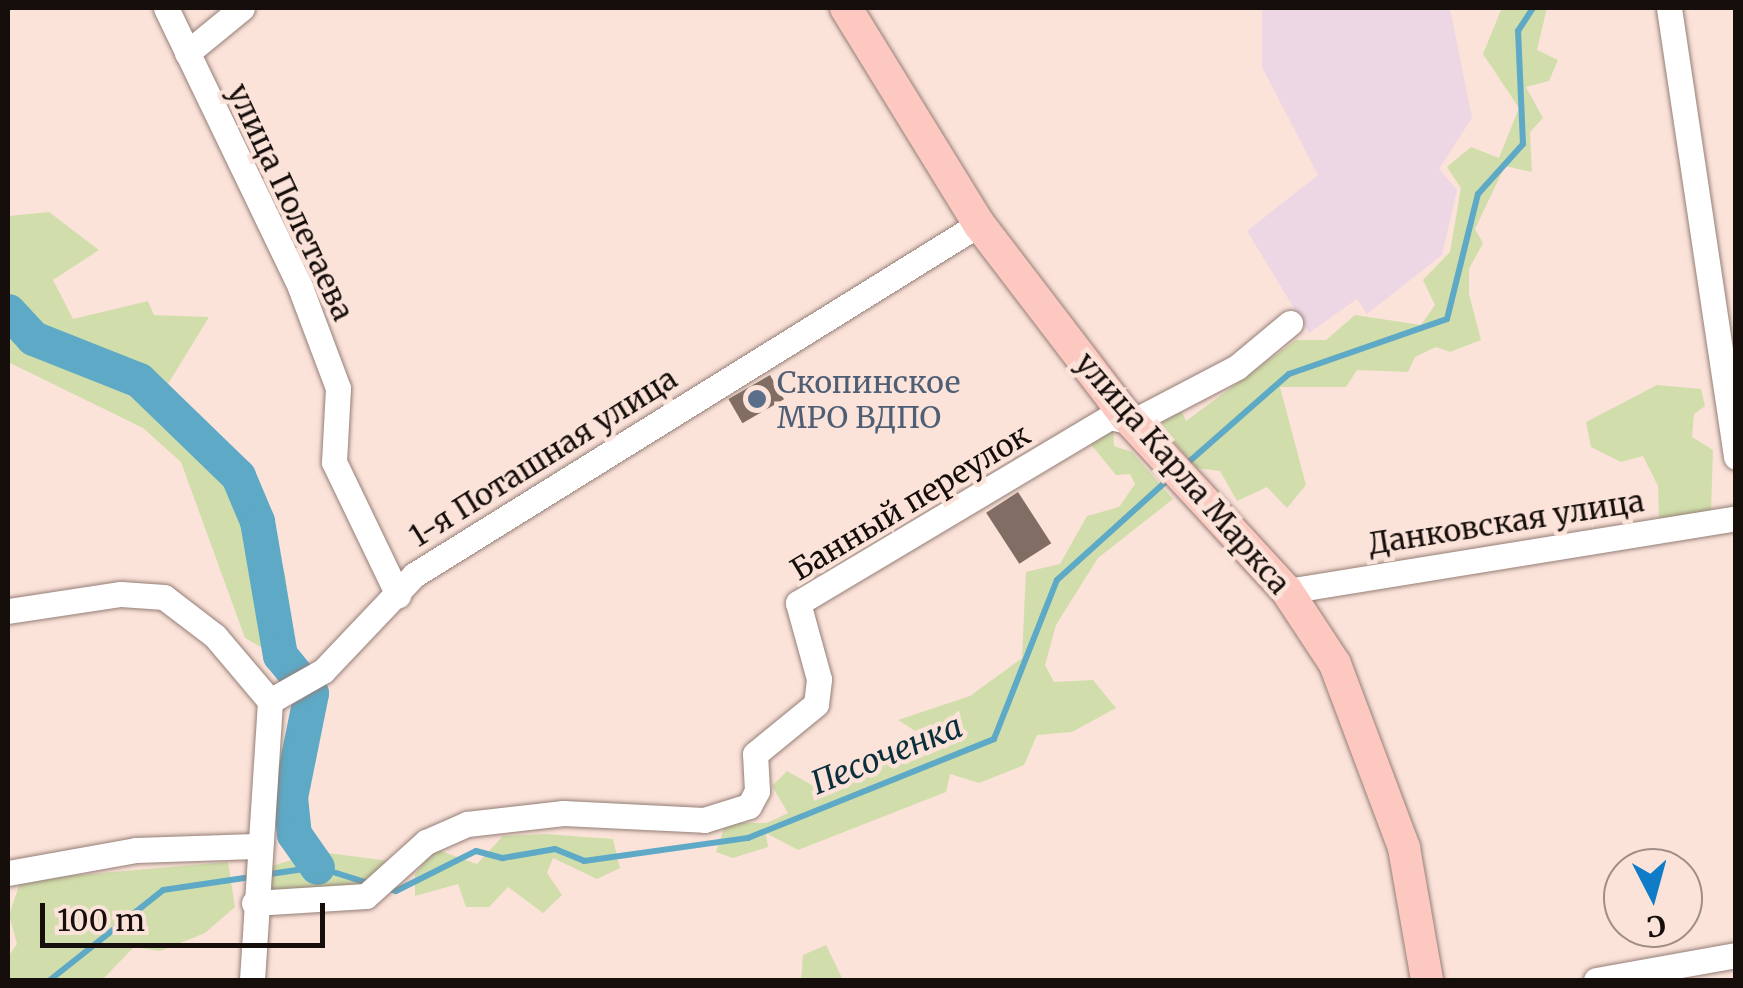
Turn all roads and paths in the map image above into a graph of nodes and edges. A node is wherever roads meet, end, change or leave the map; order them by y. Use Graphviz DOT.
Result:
graph roads {
  1 [pos="166,8"];
  2 [pos="242,8"];
  3 [pos="846,8"];
  4 [pos="1669,8"];
  5 [pos="187,53"];
  6 [pos="978,224"];
  7 [pos="1290,323"];
  8 [pos="1132,422"];
  9 [pos="1736,457"];
  10 [pos="1736,518"];
  11 [pos="1286,591"];
  12 [pos="398,595"];
  13 [pos="8,611"];
  14 [pos="270,701"];
  15 [pos="255,846"];
  16 [pos="8,873"];
  17 [pos="254,902"];
  18 [pos="1736,954"];
  19 [pos="252,980"];
  20 [pos="1427,980"];
  21 [pos="1596,980"];
  1 -- 5 [label="street, улица Полетаева"];
  2 -- 5 [label="street"];
  3 -- 6 [label="main road, улица Карла Маркса"];
  4 -- 9 [label="street"];
  5 -- 12 [label="street, улица Полетаева"];
  6 -- 8 [label="main road, улица Карла Маркса"];
  6 -- 12 [label="street, 1-я Поташная улица"];
  7 -- 8 [label="street, Банный переулок"];
  8 -- 11 [label="main road, улица Карла Маркса"];
  8 -- 17 [label="street, Банный переулок"];
  10 -- 11 [label="street, Данковская улица"];
  11 -- 20 [label="main road, улица Карла Маркса"];
  12 -- 14 [label="street, 1-я Поташная улица"];
  13 -- 14 [label="street"];
  14 -- 15 [label="street"];
  15 -- 16 [label="street"];
  15 -- 17 [label="street"];
  17 -- 19 [label="street"];
  18 -- 21 [label="street"];
}
